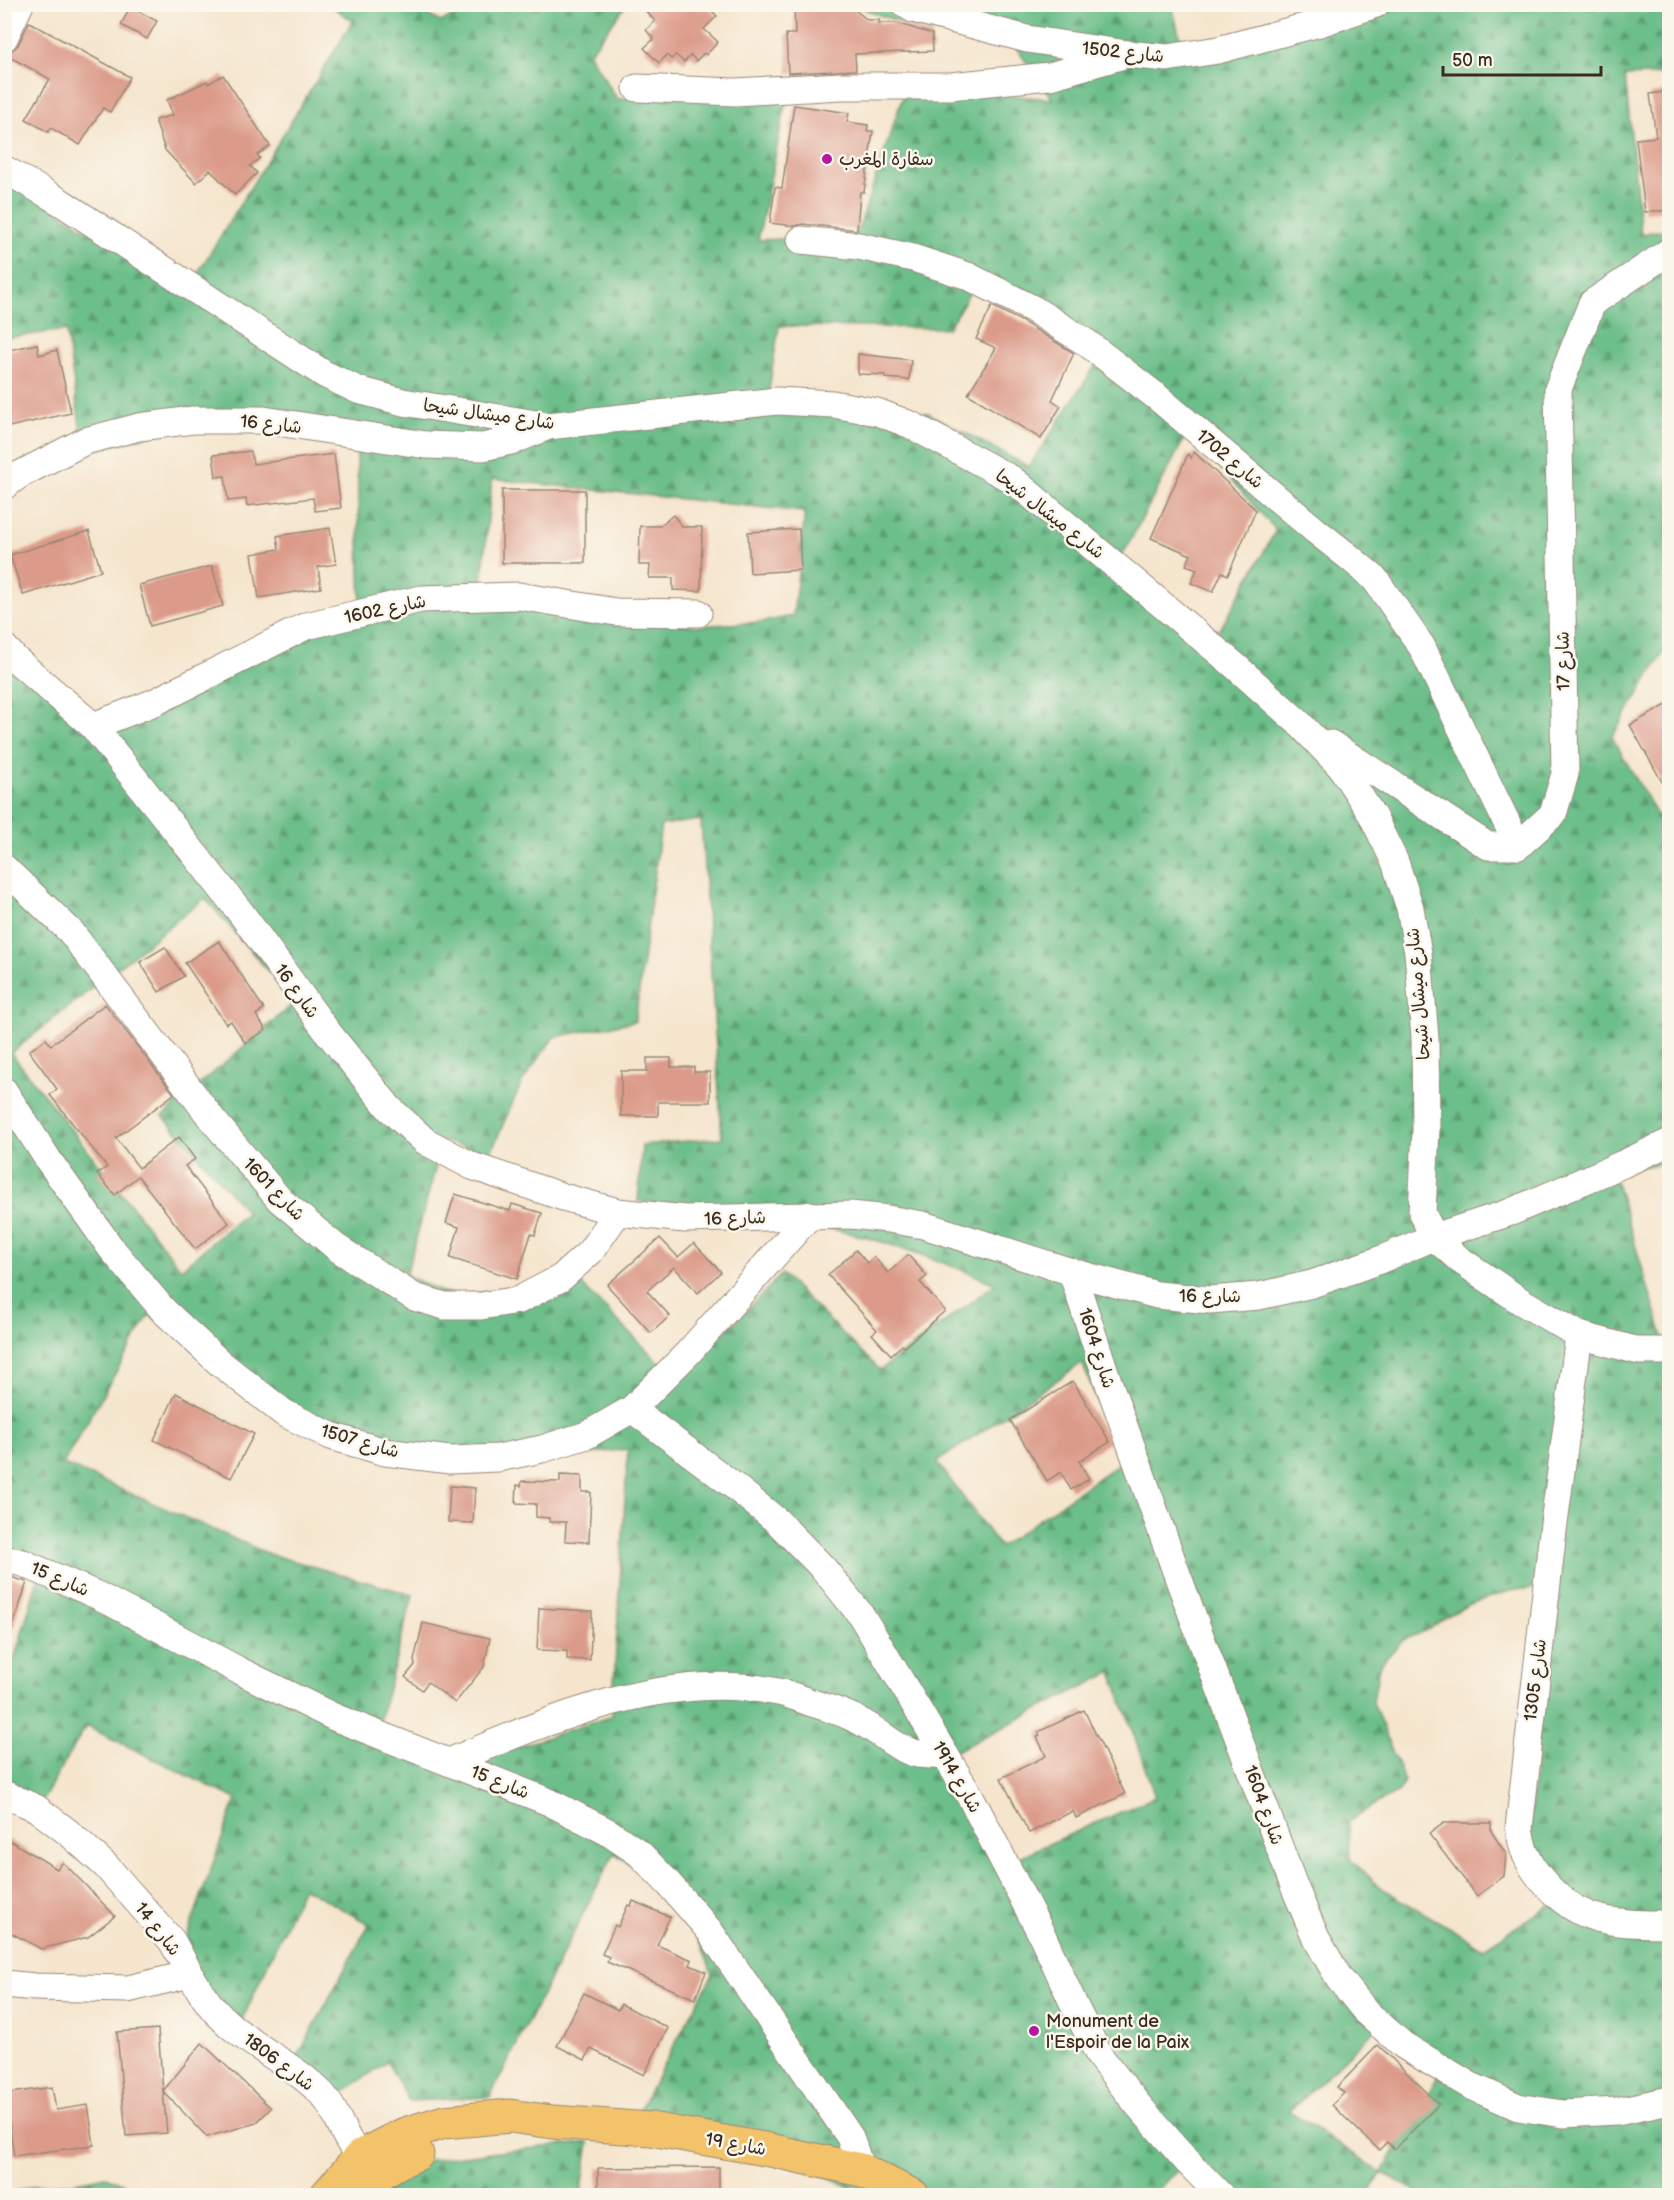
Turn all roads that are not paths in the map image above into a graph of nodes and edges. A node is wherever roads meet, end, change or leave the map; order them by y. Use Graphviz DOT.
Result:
graph roads {
  1 [pos="20,4"];
  2 [pos="904,4"];
  3 [pos="1376,4"];
  4 [pos="4,38"];
  5 [pos="1127,54"];
  6 [pos="637,88"];
  7 [pos="4,169"];
  8 [pos="801,240"];
  9 [pos="1670,251"];
  10 [pos="548,426"];
  11 [pos="9,476"];
  12 [pos="698,613"];
  13 [pos="4,647"];
  14 [pos="1299,723"];
  15 [pos="93,726"];
  16 [pos="1518,846"];
  17 [pos="4,868"];
  18 [pos="4,1091"];
  19 [pos="1670,1142"];
  20 [pos="618,1212"];
  21 [pos="810,1215"];
  22 [pos="1434,1237"];
  23 [pos="1072,1272"];
  24 [pos="1579,1335"];
  25 [pos="1670,1351"];
  26 [pos="632,1409"];
  27 [pos="4,1559"];
  28 [pos="946,1756"];
  29 [pos="449,1762"];
  30 [pos="4,1794"];
  31 [pos="1670,1924"];
  32 [pos="190,1974"];
  33 [pos="4,1984"];
  34 [pos="1670,2100"];
  35 [pos="553,2122"];
  36 [pos="361,2156"];
  37 [pos="861,2170"];
  38 [pos="326,2196"];
  39 [pos="356,2196"];
  40 [pos="913,2196"];
  41 [pos="1221,2196"];
  1 -- 4 [label="street"];
  2 -- 5 [label="street, شارع 1502"];
  3 -- 5 [label="street, شارع 1502"];
  5 -- 6 [label="street"];
  7 -- 10 [label="street, شارع ميشال شيحا"];
  8 -- 16 [label="street, شارع 1702"];
  9 -- 16 [label="street, شارع 17"];
  10 -- 11 [label="street, شارع 16"];
  10 -- 14 [label="street, شارع ميشال شيحا"];
  12 -- 15 [label="street, شارع 1602"];
  13 -- 15 [label="street, شارع 16"];
  14 -- 16 [label="street"];
  14 -- 22 [label="street, شارع ميشال شيحا"];
  15 -- 20 [label="street, شارع 16"];
  17 -- 20 [label="street, شارع 1601"];
  18 -- 26 [label="street, شارع 1507"];
  19 -- 22 [label="street, شارع 16"];
  20 -- 21 [label="street, شارع 16"];
  21 -- 23 [label="street, شارع 16"];
  21 -- 26 [label="street, شارع 1507"];
  22 -- 23 [label="street, شارع 16"];
  22 -- 24 [label="street, شارع ميشال شيحا"];
  23 -- 34 [label="street, شارع 1604"];
  24 -- 25 [label="street, شارع ميشال شيحا"];
  24 -- 31 [label="street, شارع 1305"];
  26 -- 28 [label="street, شارع 1914"];
  27 -- 29 [label="street, شارع 15"];
  28 -- 29 [label="street"];
  28 -- 41 [label="street, شارع 1914"];
  29 -- 37 [label="street, شارع 15"];
  30 -- 32 [label="street, شارع 14"];
  32 -- 33 [label="street, شارع 14"];
  32 -- 36 [label="street, شارع 1806"];
  35 -- 36 [label="main road, شارع 19"];
  35 -- 37 [label="main road, شارع 19"];
  35 -- 39 [label="main road, شارع 19"];
  36 -- 38 [label="main road, شارع 19"];
  37 -- 40 [label="main road, شارع 19"];
}
